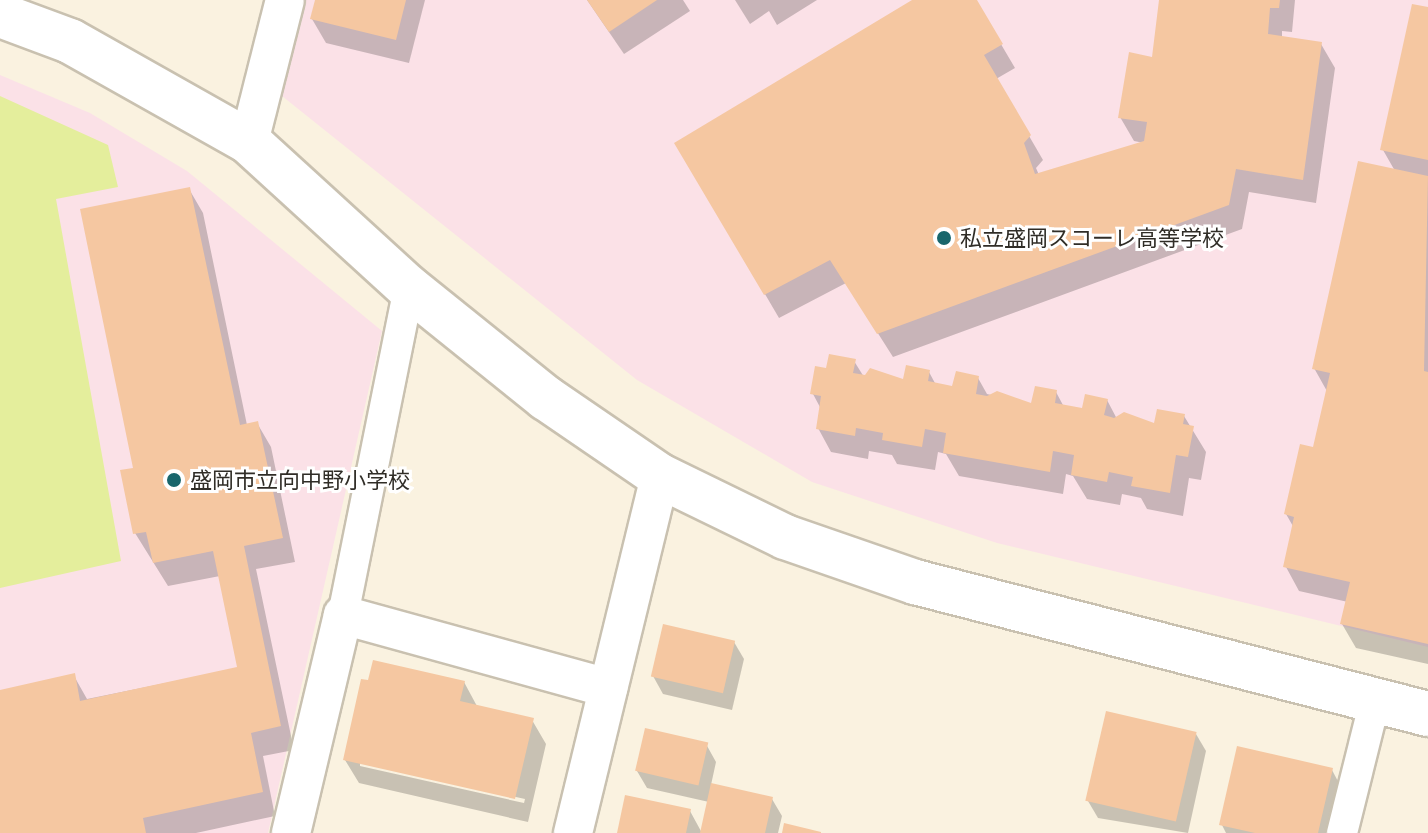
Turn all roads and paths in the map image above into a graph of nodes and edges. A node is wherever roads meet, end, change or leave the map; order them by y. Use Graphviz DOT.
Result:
graph roads {
  1 [pos="285,0"];
  2 [pos="0,15"];
  3 [pos="249,142"];
  4 [pos="409,288"];
  5 [pos="660,476"];
  6 [pos="343,615"];
  7 [pos="608,688"];
  8 [pos="1375,701"];
  9 [pos="1428,714"];
  10 [pos="291,833"];
  11 [pos="573,833"];
  12 [pos="1342,833"];
  1 -- 3 [label="street"];
  2 -- 3 [label="street"];
  3 -- 4 [label="street"];
  4 -- 5 [label="street"];
  4 -- 6 [label="street"];
  5 -- 7 [label="street"];
  5 -- 8 [label="street"];
  6 -- 7 [label="street"];
  6 -- 10 [label="street"];
  7 -- 11 [label="street"];
  8 -- 9 [label="street"];
  8 -- 12 [label="street"];
}
